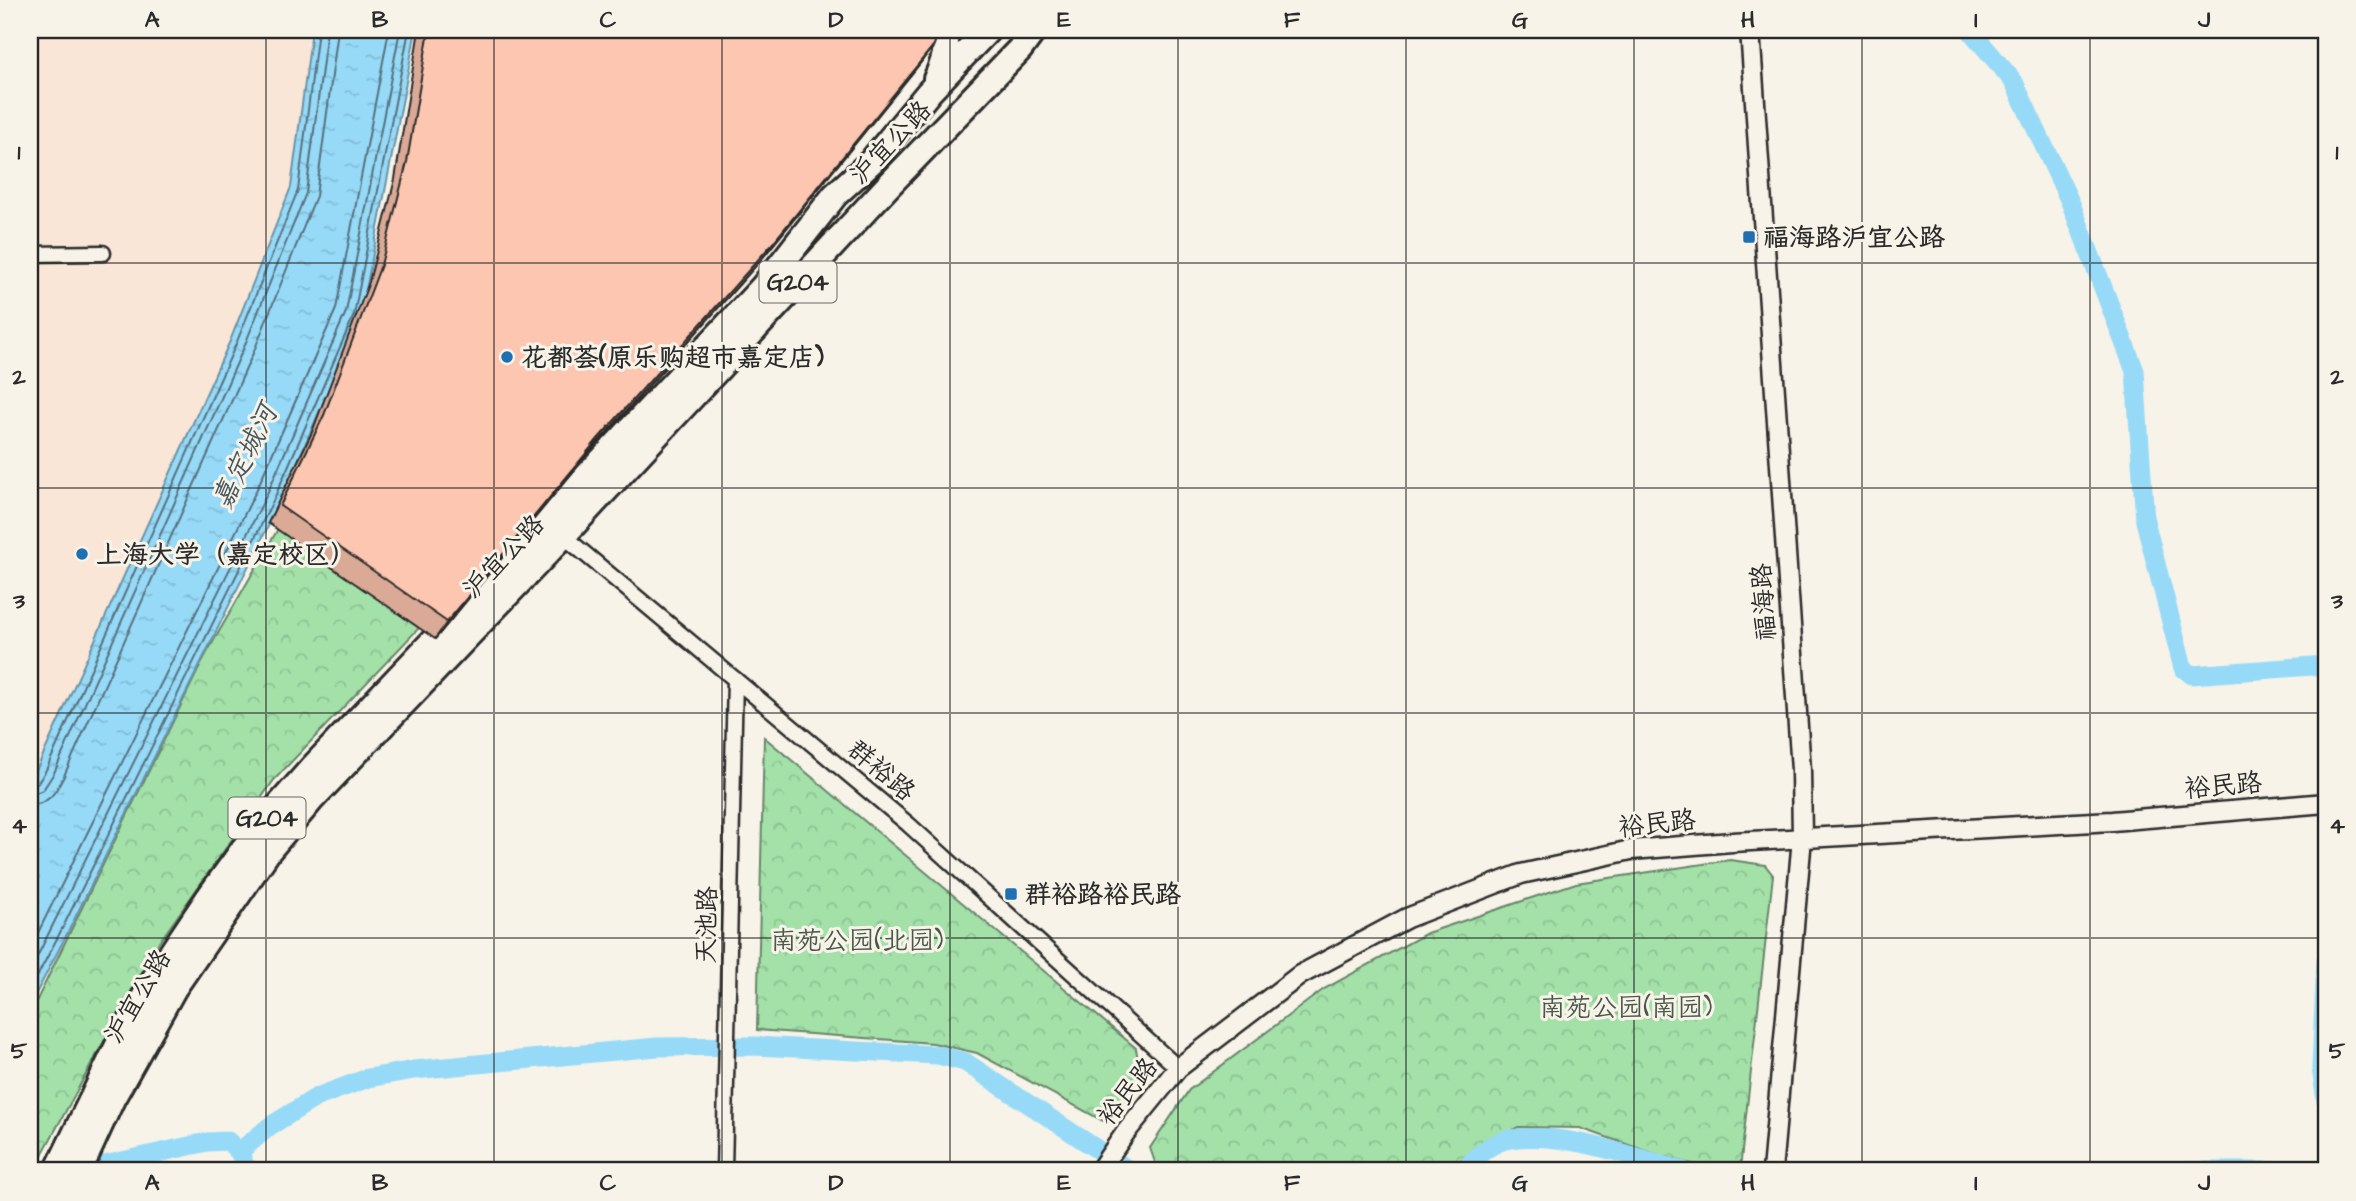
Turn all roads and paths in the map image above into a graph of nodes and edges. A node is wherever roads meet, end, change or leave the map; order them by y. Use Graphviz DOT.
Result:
graph roads {
  1 [pos="945,30"];
  2 [pos="988,30"];
  3 [pos="1034,30"];
  4 [pos="1750,30"];
  5 [pos="929,92"];
  6 [pos="103,253"];
  7 [pos="30,254"];
  8 [pos="555,528"];
  9 [pos="735,679"];
  10 [pos="2321,804"];
  11 [pos="1802,838"];
  12 [pos="1178,1068"];
  13 [pos="70,1167"];
  14 [pos="1772,1170"];
  15 [pos="724,1171"];
  16 [pos="1099,1171"];
  1 -- 5 [label="highway"];
  2 -- 5 [label="highway, 沪宜公路 / G204"];
  3 -- 8 [label="highway, 沪宜公路 / G204"];
  4 -- 11 [label="street, 福海路"];
  5 -- 8 [label="highway, 沪宜公路 / G204"];
  6 -- 7 [label="street"];
  8 -- 9 [label="street, 群裕路"];
  8 -- 13 [label="highway, 沪宜公路 / G204"];
  9 -- 12 [label="street, 群裕路"];
  9 -- 15 [label="street, 天池路"];
  10 -- 11 [label="street, 裕民路"];
  11 -- 12 [label="street, 裕民路"];
  11 -- 14 [label="street, 福海路"];
  12 -- 16 [label="street, 裕民路"];
}
